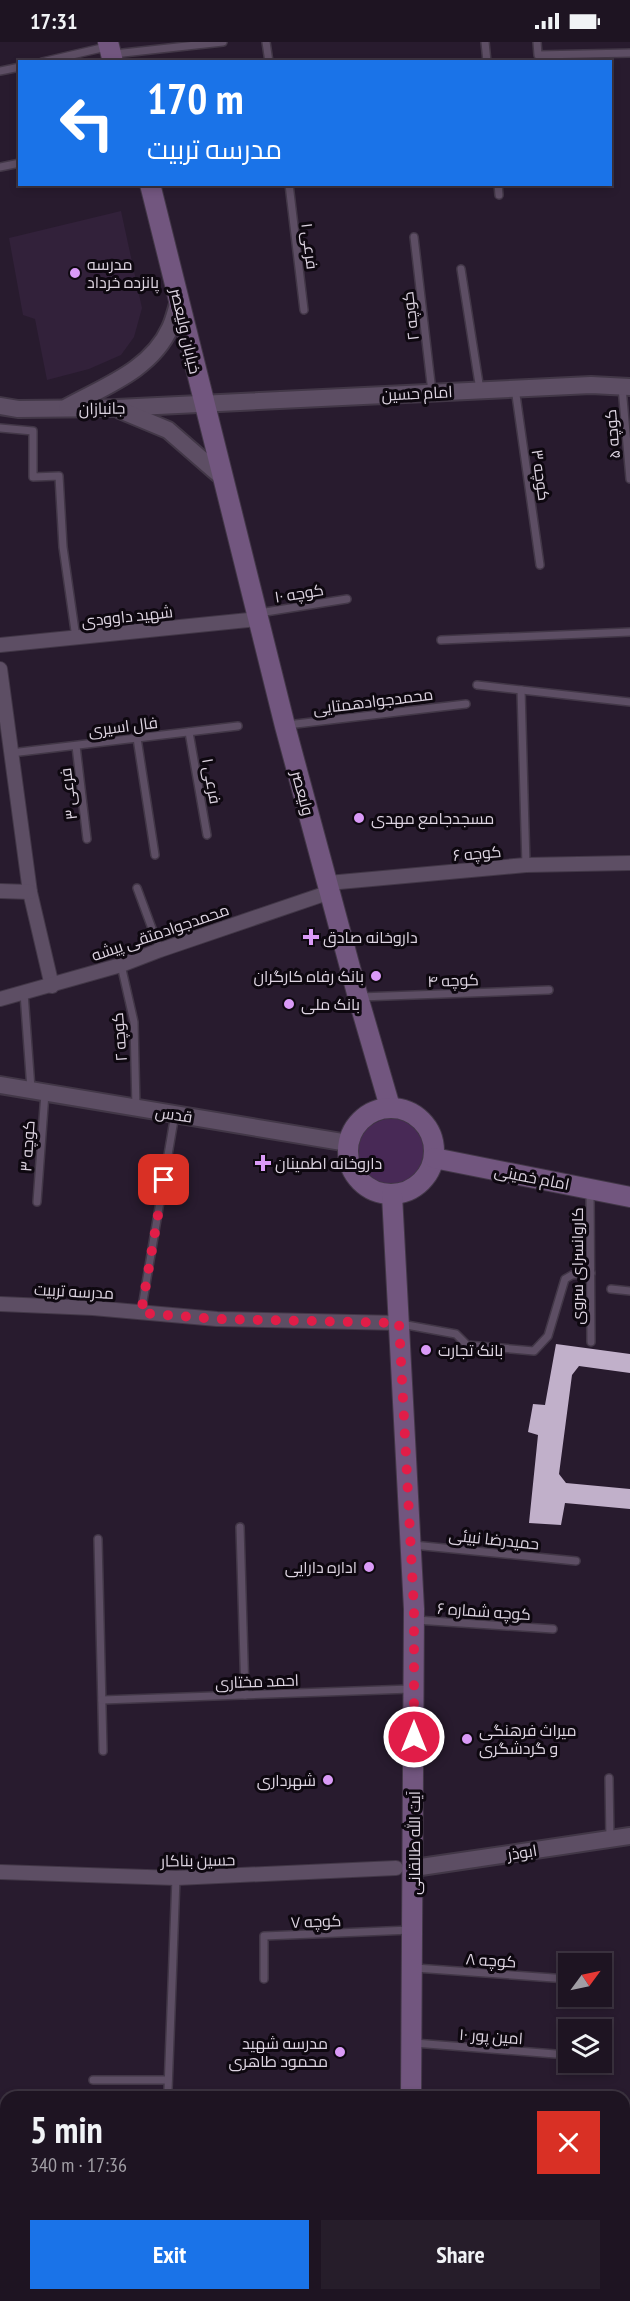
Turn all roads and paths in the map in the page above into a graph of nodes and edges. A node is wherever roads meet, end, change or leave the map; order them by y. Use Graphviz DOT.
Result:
graph roads {
  1 [pos="223,42"];
  2 [pos="266,42"];
  3 [pos="485,42"];
  4 [pos="537,42"];
  5 [pos="153,46"];
  6 [pos="110,51"];
  7 [pos="630,52"];
  8 [pos="54,60"];
  9 [pos="269,60"];
  10 [pos="487,60"];
  11 [pos="18,67"];
  12 [pos="0,71"];
  13 [pos="18,164"];
  14 [pos="0,167"];
  15 [pos="150,186"];
  16 [pos="289,186"];
  17 [pos="498,186"];
  18 [pos="499,195"];
  19 [pos="414,237"];
  20 [pos="461,269"];
  21 [pos="179,302"];
  22 [pos="304,310"];
  23 [pos="626,387"];
  24 [pos="515,388"];
  25 [pos="480,390"];
  26 [pos="432,392"];
  27 [pos="203,405"];
  28 [pos="0,406"];
  29 [pos="65,408"];
  30 [pos="116,408"];
  31 [pos="0,428"];
  32 [pos="222,477"];
  33 [pos="630,479"];
  34 [pos="540,565"];
  35 [pos="346,598"];
  36 [pos="257,616"];
  37 [pos="630,632"];
  38 [pos="76,638"];
  39 [pos="441,640"];
  40 [pos="0,645"];
  41 [pos="0,669"];
  42 [pos="477,685"];
  43 [pos="521,690"];
  44 [pos="630,702"];
  45 [pos="466,704"];
  46 [pos="238,726"];
  47 [pos="285,726"];
  48 [pos="189,732"];
  49 [pos="137,738"];
  50 [pos="76,746"];
  51 [pos="11,753"];
  52 [pos="207,835"];
  53 [pos="87,839"];
  54 [pos="155,855"];
  55 [pos="630,863"];
  56 [pos="526,865"];
  57 [pos="329,887"];
  58 [pos="137,888"];
  59 [pos="0,891"];
  60 [pos="30,892"];
  61 [pos="160,950"];
  62 [pos="121,966"];
  63 [pos="52,986"];
  64 [pos="549,990"];
  65 [pos="24,993"];
  66 [pos="358,997"];
  67 [pos="0,999"];
  68 [pos="0,1085"];
  69 [pos="38,1091"];
  70 [pos="390,1107"];
  71 [pos="136,1108"];
  72 [pos="175,1114"];
  73 [pos="348,1143"];
  74 [pos="434,1158"];
  75 [pos="590,1189"];
  76 [pos="392,1194"];
  77 [pos="630,1197"];
  78 [pos="37,1202"];
  79 [pos="591,1273"];
  80 [pos="611,1289"];
  81 [pos="630,1291"];
  82 [pos="0,1304"];
  83 [pos="141,1313"];
  84 [pos="399,1323"];
  85 [pos="591,1342"];
  86 [pos="240,1527"];
  87 [pos="98,1539"];
  88 [pos="410,1544"];
  89 [pos="576,1561"];
  90 [pos="413,1620"];
  91 [pos="553,1629"];
  92 [pos="414,1689"];
  93 [pos="245,1695"];
  94 [pos="102,1700"];
  95 [pos="103,1751"];
  96 [pos="609,1778"];
  97 [pos="630,1836"];
  98 [pos="610,1839"];
  99 [pos="405,1868"];
  100 [pos="0,1872"];
  101 [pos="176,1878"];
  102 [pos="413,1930"];
  103 [pos="412,1967"];
  104 [pos="558,1978"];
  105 [pos="264,1979"];
  106 [pos="412,2043"];
  107 [pos="558,2054"];
  108 [pos="93,2080"];
  109 [pos="168,2080"];
  110 [pos="168,2090"];
  111 [pos="411,2091"];
  112 [pos="0,2204"];
  113 [pos="0,2211"];
  1 -- 5 [label="lane"];
  2 -- 9 [label="lane"];
  3 -- 10 [label="lane"];
  4 -- 7 [label="lane"];
  5 -- 6 [label="lane"];
  6 -- 8 [label="lane"];
  11 -- 12 [label="lane"];
  13 -- 14 [label="lane"];
  15 -- 21 [label="main road, خیابان ولیعصر"];
  16 -- 22 [label="lane, فرعی ۱"];
  17 -- 18 [label="lane"];
  19 -- 26 [label="lane, کوچه ۲"];
  20 -- 25 [label="lane"];
  21 -- 27 [label="main road, خیابان ولیعصر"];
  21 -- 29 [label="street"];
  23 -- 24 [label="street, امام حسین"];
  23 -- 33 [label="lane, کوچه ۵"];
  24 -- 25 [label="street, امام حسین"];
  24 -- 34 [label="lane, کوچه ۳"];
  25 -- 26 [label="street, امام حسین"];
  26 -- 27 [label="street, امام حسین"];
  27 -- 30 [label="street, جانبازان"];
  27 -- 32 [label="main road, خیابان ولیعصر"];
  28 -- 29 [label="street, جانبازان"];
  29 -- 30 [label="street, جانبازان"];
  30 -- 32 [label="street"];
  31 -- 38 [label="lane"];
  32 -- 36 [label="main road, ولیعصر"];
  35 -- 36 [label="lane, کوچه ۱۰"];
  36 -- 38 [label="street, شهید داوودی"];
  36 -- 47 [label="main road, ولیعصر"];
  37 -- 39 [label="lane"];
  38 -- 40 [label="street, شهید داوودی"];
  41 -- 51 [label="street"];
  42 -- 43 [label="lane"];
  43 -- 44 [label="lane"];
  43 -- 56 [label="lane"];
  45 -- 47 [label="lane, محمدجوادهمتایی"];
  46 -- 48 [label="lane, فال اسیری"];
  47 -- 57 [label="main road, ولیعصر"];
  48 -- 49 [label="lane, فال اسیری"];
  48 -- 52 [label="lane, فرعی ۱"];
  49 -- 50 [label="lane, فال اسیری"];
  49 -- 54 [label="lane"];
  50 -- 51 [label="lane, فال اسیری"];
  50 -- 53 [label="lane, فرعی ۳"];
  51 -- 60 [label="street"];
  55 -- 56 [label="street, ۶ کوچه"];
  56 -- 57 [label="street, ۶ کوچه"];
  57 -- 61 [label="street, محمدجوادمتقی پیشه"];
  57 -- 66 [label="main road, ولیعصر"];
  58 -- 61 [label="lane"];
  59 -- 60 [label="street"];
  60 -- 63 [label="street"];
  61 -- 62 [label="street, محمدجوادمتقی پیشه"];
  62 -- 63 [label="street, محمدجوادمتقی پیشه"];
  62 -- 71 [label="lane, کوچه ۲"];
  63 -- 65 [label="street, محمدجوادمتقی پیشه"];
  64 -- 66 [label="lane, کوچه ۴"];
  65 -- 67 [label="street, محمدجوادمتقی پیشه"];
  65 -- 69 [label="lane"];
  66 -- 70 [label="main road, ولیعصر"];
  68 -- 69 [label="street, قدس"];
  69 -- 71 [label="street, قدس"];
  69 -- 78 [label="lane, کوچه ۳"];
  70 -- 73 [label="main road"];
  70 -- 74 [label="main road"];
  71 -- 72 [label="street, قدس"];
  72 -- 73 [label="street, قدس"];
  72 -- 83 [label="lane"];
  73 -- 76 [label="main road"];
  74 -- 75 [label="main road, امام خمینی"];
  74 -- 76 [label="main road"];
  75 -- 77 [label="main road, امام خمینی"];
  75 -- 79 [label="lane, کاروانسرای سروی"];
  76 -- 84 [label="main road, آیت الله طالقانی"];
  79 -- 84 [label="lane"];
  79 -- 85 [label="lane, کاروانسرای سروی"];
  80 -- 81 [label="lane"];
  82 -- 83 [label="street, مدرسه تربیت"];
  83 -- 84 [label="street, مدرسه تربیت"];
  84 -- 88 [label="main road, آیت الله طالقانی"];
  86 -- 93 [label="lane"];
  87 -- 94 [label="lane"];
  88 -- 89 [label="lane, حمیدرضا نبیئی"];
  88 -- 90 [label="main road, آیت الله طالقانی"];
  90 -- 91 [label="lane, کوچه شماره ۶"];
  90 -- 92 [label="main road, آیت الله طالقانی"];
  92 -- 93 [label="lane, احمد مختاری"];
  92 -- 99 [label="main road, آیت الله طالقانی"];
  93 -- 94 [label="lane, احمد مختاری"];
  94 -- 95 [label="lane"];
  96 -- 98 [label="lane"];
  97 -- 98 [label="street, ابوذر"];
  98 -- 99 [label="street, ابوذر"];
  99 -- 101 [label="street, حسین بناکار"];
  99 -- 102 [label="main road, آیت الله طالقانی"];
  100 -- 101 [label="street, حسین بناکار"];
  101 -- 109 [label="lane"];
  102 -- 103 [label="main road, آیت الله طالقانی"];
  102 -- 105 [label="lane, کوچه ۷"];
  103 -- 104 [label="lane, کوچه ۸"];
  103 -- 106 [label="main road, آیت الله طالقانی"];
  106 -- 107 [label="lane, امین پور ۱۰"];
  106 -- 111 [label="main road, آیت الله طالقانی"];
  108 -- 109 [label="lane"];
  109 -- 110 [label="lane"];
  112 -- 113 [label="lane"];
}
